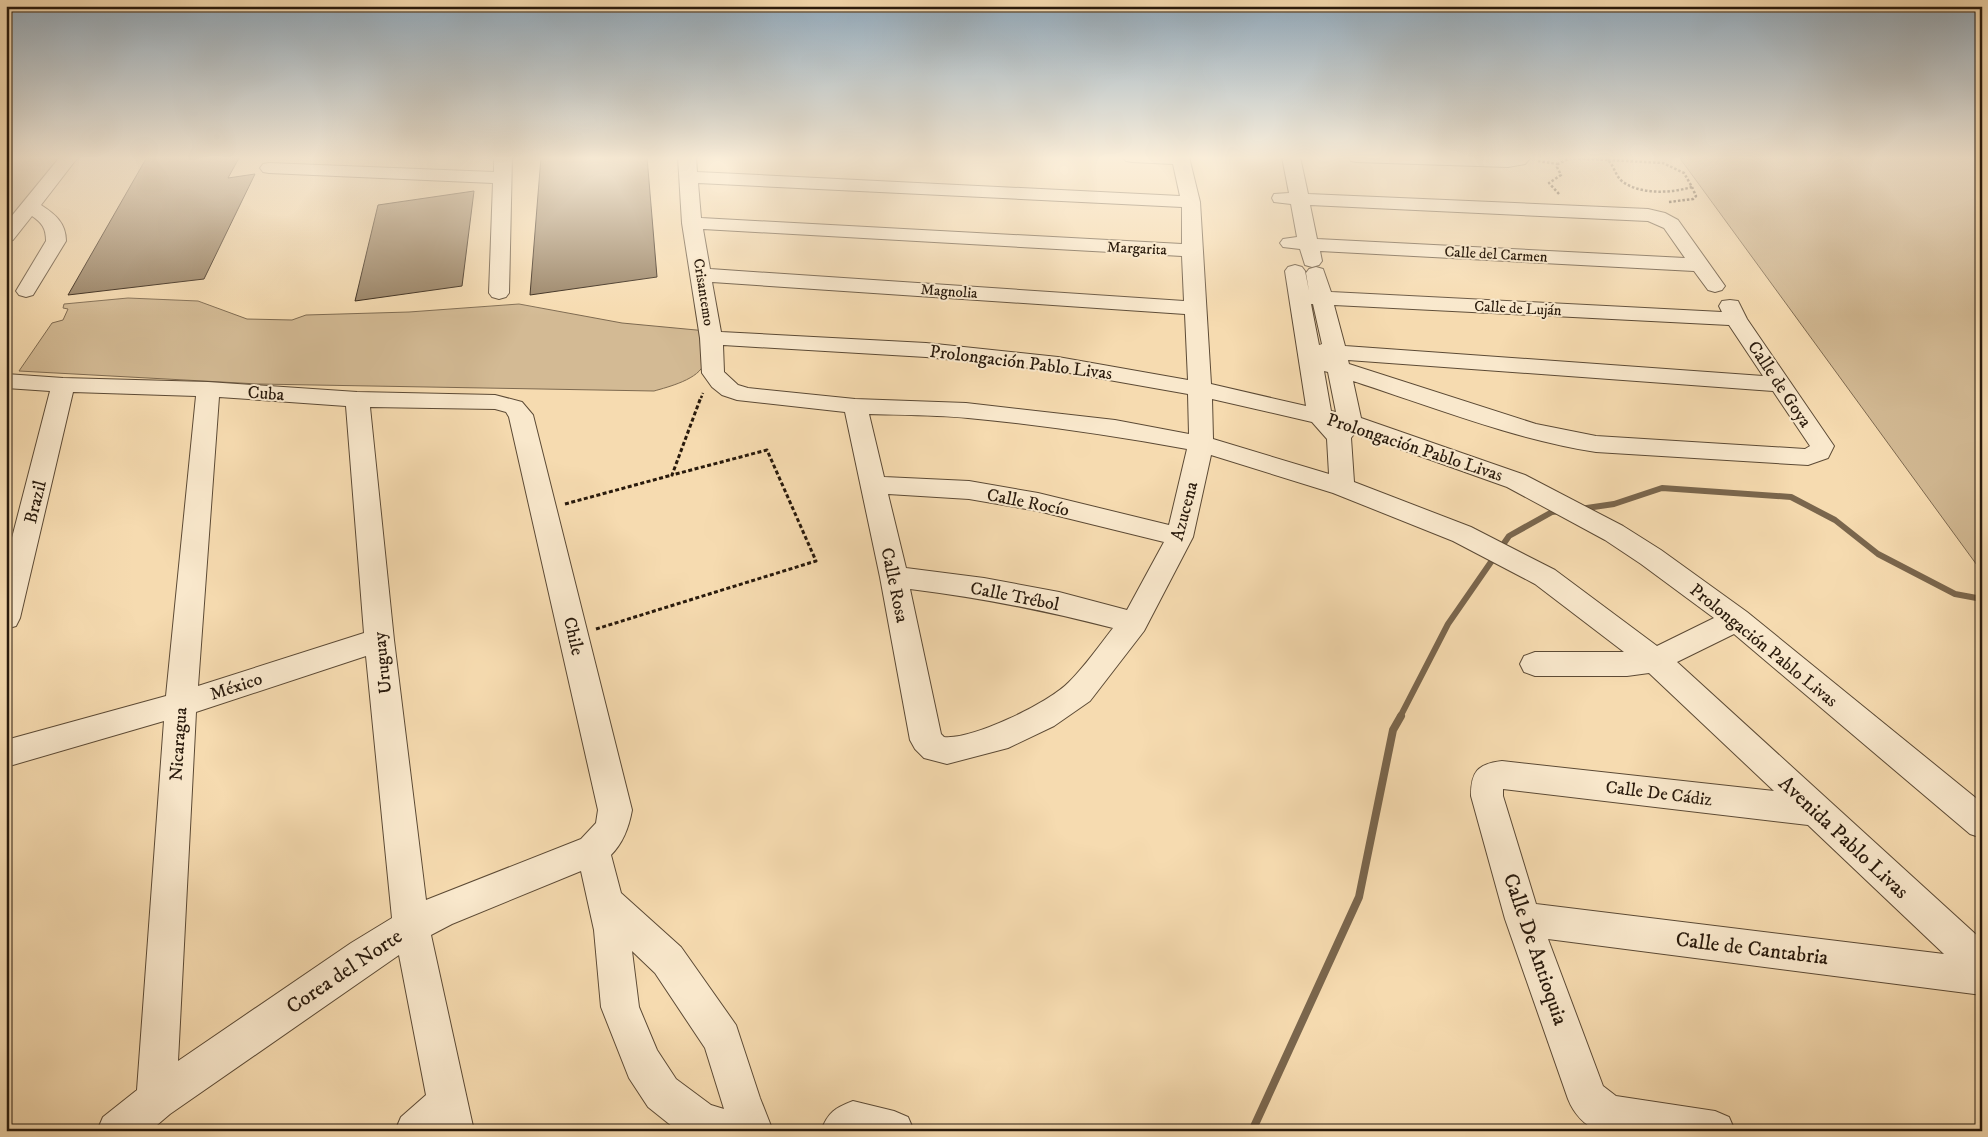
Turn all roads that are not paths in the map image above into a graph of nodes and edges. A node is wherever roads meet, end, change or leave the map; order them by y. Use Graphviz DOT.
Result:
graph roads {
  1 [pos="27,210"];
  2 [pos="36,210"];
  3 [pos="501,210"];
  4 [pos="691,210"];
  5 [pos="1191,210"];
  6 [pos="1290,210"];
  7 [pos="1290,215"];
  8 [pos="692,223"];
  9 [pos="6,236"];
  10 [pos="1192,251"];
  11 [pos="1701,265"];
  12 [pos="1305,268"];
  13 [pos="701,275"];
  14 [pos="1716,286"];
  15 [pos="26,291"];
  16 [pos="499,293"];
  17 [pos="1300,297"];
  18 [pos="1323,299"];
  19 [pos="1196,308"];
  20 [pos="1733,312"];
  21 [pos="711,338"];
  22 [pos="1309,354"];
  23 [pos="1337,360"];
  24 [pos="6,381"];
  25 [pos="1781,384"];
  26 [pos="63,385"];
  27 [pos="208,389"];
  28 [pos="1200,389"];
  29 [pos="357,400"];
  30 [pos="854,406"];
  31 [pos="521,415"];
  32 [pos="1320,416"];
  33 [pos="1345,430"];
  34 [pos="1201,444"];
  35 [pos="873,485"];
  36 [pos="1342,487"];
  37 [pos="1180,537"];
  38 [pos="894,577"];
  39 [pos="6,618"];
  40 [pos="1738,620"];
  41 [pos="1134,623"];
  42 [pos="379,640"];
  43 [pos="1655,660"];
  44 [pos="1535,664"];
  45 [pos="181,704"];
  46 [pos="947,751"];
  47 [pos="6,754"];
  48 [pos="1502,775"];
  49 [pos="1816,811"];
  50 [pos="1982,823"];
  51 [pos="593,850"];
  52 [pos="606,902"];
  53 [pos="1523,919"];
  54 [pos="411,926"];
  55 [pos="1982,965"];
  56 [pos="1982,977"];
  57 [pos="156,1100"];
  58 [pos="450,1117"];
  59 [pos="117,1131"];
  60 [pos="416,1131"];
  61 [pos="729,1131"];
  62 [pos="753,1131"];
  63 [pos="841,1131"];
  64 [pos="894,1131"];
  65 [pos="1715,1131"];
  1 -- 9 [label="street"];
  2 -- 15 [label="street"];
  3 -- 16 [label="street"];
  4 -- 8 [label="street, Crisantemo"];
  5 -- 10 [label="street, Azucena"];
  6 -- 7 [label="street"];
  7 -- 11 [label="street, Calle del Carmen"];
  7 -- 11 [label="street"];
  7 -- 12 [label="street"];
  8 -- 10 [label="street, Margarita"];
  8 -- 13 [label="street, Crisantemo"];
  10 -- 19 [label="street, Azucena"];
  11 -- 14 [label="street"];
  12 -- 17 [label="street"];
  12 -- 18 [label="street"];
  13 -- 19 [label="street, Magnolia"];
  13 -- 21 [label="street, Crisantemo"];
  17 -- 18 [label="street, Calle de Luján"];
  17 -- 22 [label="street"];
  18 -- 20 [label="street, Calle de Luján"];
  18 -- 23 [label="street"];
  19 -- 28 [label="street, Azucena"];
  20 -- 25 [label="street, Calle de Goya"];
  21 -- 28 [label="street, Prolongación Pablo Livas"];
  21 -- 30 [label="street, Crisantemo"];
  22 -- 23 [label="street"];
  22 -- 32 [label="street"];
  23 -- 25 [label="street"];
  23 -- 25 [label="street, Calle de Goya"];
  23 -- 33 [label="street"];
  24 -- 26 [label="street, Cuba"];
  26 -- 27 [label="street, Cuba"];
  26 -- 39 [label="street, Brazil"];
  27 -- 29 [label="street, Cuba"];
  27 -- 45 [label="street, Nicaragua"];
  28 -- 32 [label="street, Prolongación Pablo Livas"];
  28 -- 34 [label="street, Azucena"];
  29 -- 31 [label="street, Cuba"];
  29 -- 42 [label="street, Uruguay"];
  30 -- 34 [label="street"];
  30 -- 35 [label="street, Calle Rosa"];
  31 -- 51 [label="street, Chile"];
  32 -- 33 [label="street, Prolongación Pablo Livas"];
  33 -- 36 [label="street"];
  33 -- 40 [label="street, Prolongación Pablo Livas"];
  34 -- 36 [label="street"];
  34 -- 37 [label="street, Azucena"];
  35 -- 37 [label="street, Calle Rocío"];
  35 -- 38 [label="street, Calle Rosa"];
  36 -- 43 [label="street"];
  37 -- 41 [label="street, Azucena"];
  38 -- 41 [label="street, Calle Trébol"];
  38 -- 46 [label="street, Calle Rosa"];
  40 -- 43 [label="street"];
  40 -- 50 [label="street, Prolongación Pablo Livas"];
  41 -- 46 [label="street, Azucena"];
  42 -- 45 [label="street, México"];
  42 -- 54 [label="street, Uruguay"];
  43 -- 44 [label="street"];
  43 -- 49 [label="street, Avenida Pablo Livas"];
  45 -- 47 [label="street, México"];
  45 -- 57 [label="street, Nicaragua"];
  48 -- 49 [label="street, Calle De Cádiz"];
  48 -- 53 [label="street, Calle De Antioquia"];
  49 -- 55 [label="street, Avenida Pablo Livas"];
  51 -- 52 [label="street"];
  51 -- 54 [label="street, Corea del Norte"];
  52 -- 61 [label="street"];
  52 -- 62 [label="street"];
  53 -- 56 [label="street, Calle de Cantabria"];
  53 -- 65 [label="street, Calle De Antioquia"];
  54 -- 57 [label="street, Corea del Norte"];
  54 -- 58 [label="street, Uruguay"];
  57 -- 59 [label="street, Corea del Norte"];
  58 -- 60 [label="street"];
  63 -- 64 [label="street"];
}
